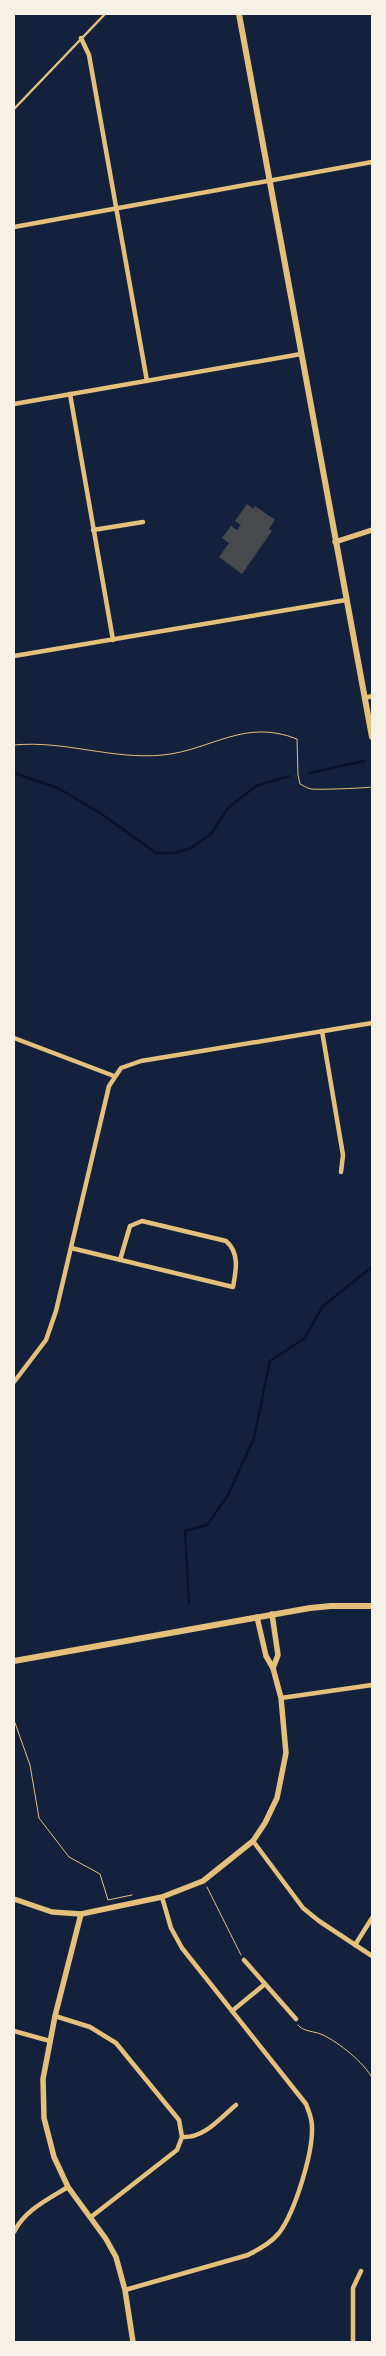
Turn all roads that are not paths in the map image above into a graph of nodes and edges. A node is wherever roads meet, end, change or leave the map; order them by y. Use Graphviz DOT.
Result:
graph roads {
  1 [pos="106,14"];
  2 [pos="239,14"];
  3 [pos="81,38"];
  4 [pos="14,109"];
  5 [pos="372,162"];
  6 [pos="270,181"];
  7 [pos="117,208"];
  8 [pos="14,227"];
  9 [pos="301,354"];
  10 [pos="147,381"];
  11 [pos="70,394"];
  12 [pos="14,404"];
  13 [pos="143,522"];
  14 [pos="93,530"];
  15 [pos="372,530"];
  16 [pos="335,542"];
  17 [pos="346,600"];
  18 [pos="113,640"];
  19 [pos="14,656"];
  20 [pos="372,696"];
  21 [pos="365,698"];
  22 [pos="372,737"];
  23 [pos="372,1023"];
  24 [pos="322,1031"];
  25 [pos="14,1038"];
  26 [pos="114,1076"];
  27 [pos="341,1172"];
  28 [pos="71,1248"];
  29 [pos="120,1260"];
  30 [pos="14,1382"];
  31 [pos="372,1606"];
  32 [pos="272,1614"];
  33 [pos="258,1617"];
  34 [pos="14,1661"];
  35 [pos="273,1668"];
  36 [pos="372,1685"];
  37 [pos="281,1698"];
  38 [pos="253,1841"];
  39 [pos="162,1897"];
  40 [pos="14,1899"];
  41 [pos="81,1914"];
  42 [pos="372,1918"];
  43 [pos="355,1945"];
  44 [pos="372,1956"];
  45 [pos="244,1960"];
  46 [pos="265,1984"];
  47 [pos="232,2011"];
  48 [pos="55,2016"];
  49 [pos="296,2019"];
  50 [pos="14,2031"];
  51 [pos="50,2041"];
  52 [pos="236,2105"];
  53 [pos="182,2136"];
  54 [pos="68,2187"];
  55 [pos="90,2217"];
  56 [pos="14,2232"];
  57 [pos="361,2271"];
  58 [pos="125,2290"];
  59 [pos="133,2342"];
  60 [pos="353,2342"];
  1 -- 3 [label="lane"];
  2 -- 6 [label="main road"];
  3 -- 4 [label="lane"];
  3 -- 7 [label="street"];
  5 -- 6 [label="street"];
  6 -- 7 [label="street"];
  6 -- 9 [label="main road"];
  7 -- 8 [label="street"];
  7 -- 10 [label="street"];
  9 -- 10 [label="street"];
  9 -- 16 [label="main road"];
  10 -- 11 [label="street"];
  11 -- 12 [label="street"];
  11 -- 14 [label="street"];
  13 -- 14 [label="street"];
  14 -- 18 [label="street"];
  15 -- 16 [label="street"];
  16 -- 17 [label="main road"];
  17 -- 18 [label="street"];
  17 -- 21 [label="main road"];
  18 -- 19 [label="street"];
  20 -- 21 [label="street"];
  21 -- 22 [label="main road"];
  23 -- 24 [label="street"];
  24 -- 26 [label="street"];
  24 -- 27 [label="street"];
  25 -- 26 [label="street"];
  26 -- 28 [label="street"];
  28 -- 29 [label="street"];
  28 -- 30 [label="street"];
  29 -- 29 [label="street"];
  31 -- 32 [label="main road"];
  32 -- 33 [label="main road"];
  32 -- 35 [label="street"];
  33 -- 34 [label="main road"];
  33 -- 35 [label="street"];
  35 -- 37 [label="street"];
  36 -- 37 [label="street"];
  37 -- 38 [label="street"];
  38 -- 39 [label="street"];
  38 -- 43 [label="street"];
  39 -- 41 [label="street"];
  39 -- 47 [label="street"];
  40 -- 41 [label="street"];
  41 -- 48 [label="street"];
  42 -- 43 [label="street"];
  43 -- 44 [label="street"];
  45 -- 46 [label="street"];
  46 -- 47 [label="street"];
  46 -- 49 [label="street"];
  47 -- 58 [label="street"];
  48 -- 51 [label="street"];
  48 -- 53 [label="street"];
  50 -- 51 [label="street"];
  51 -- 54 [label="street"];
  52 -- 53 [label="street"];
  53 -- 55 [label="street"];
  54 -- 55 [label="street"];
  54 -- 56 [label="street"];
  55 -- 58 [label="street"];
  57 -- 60 [label="street"];
  58 -- 59 [label="street"];
}
